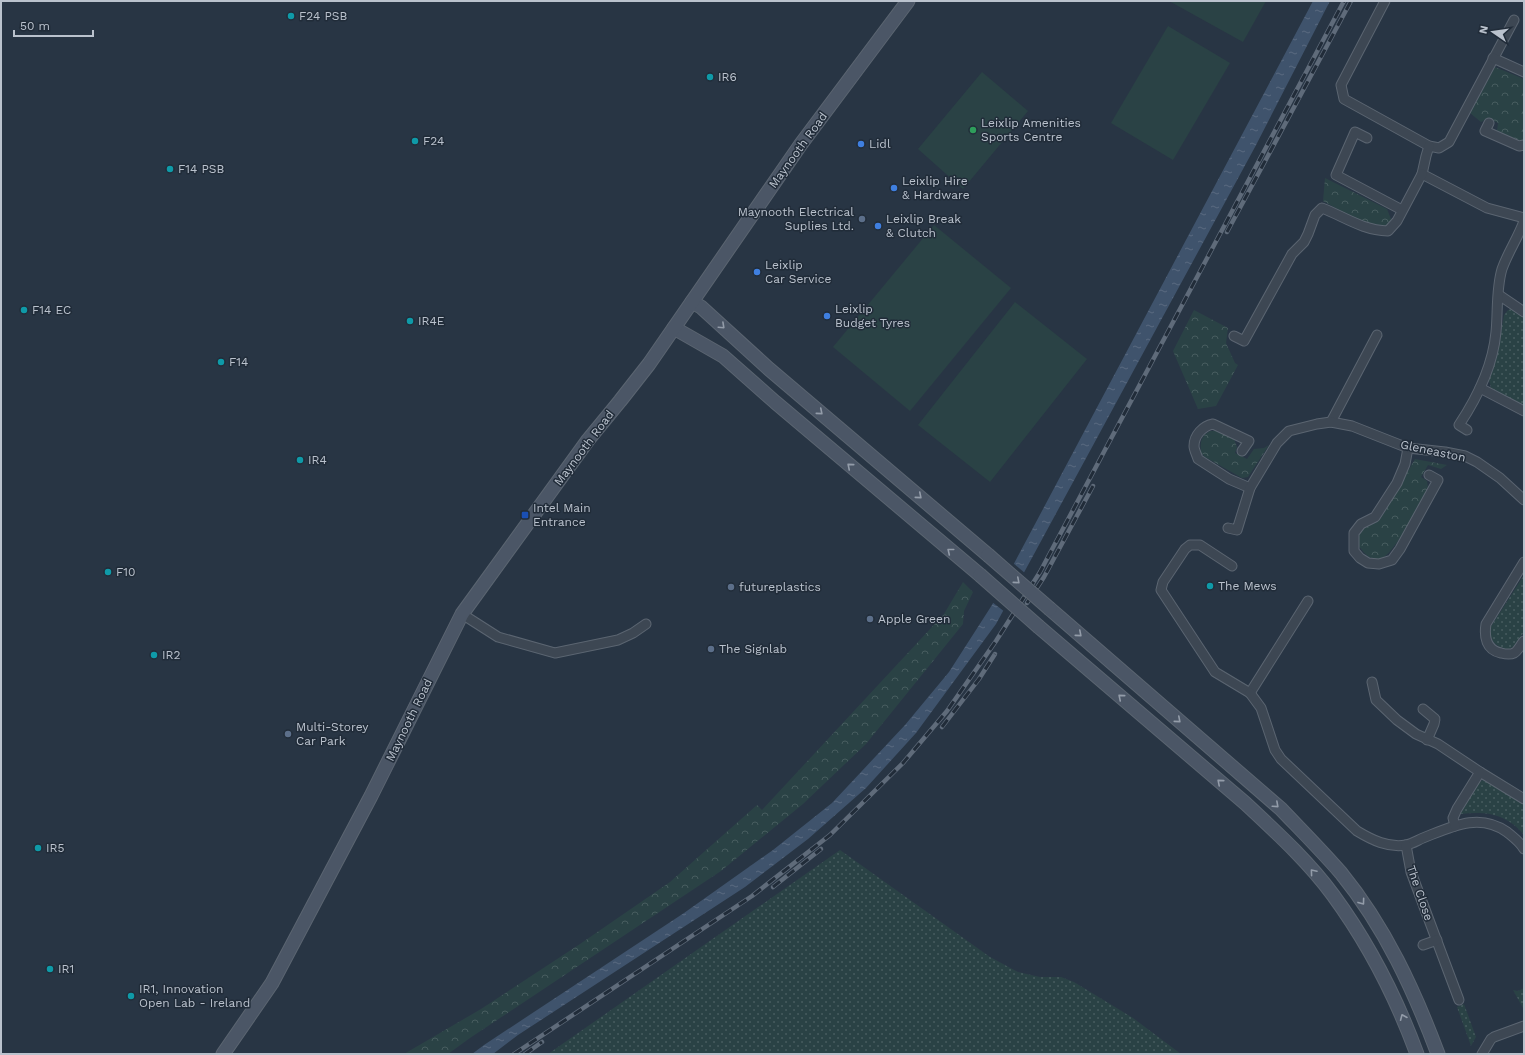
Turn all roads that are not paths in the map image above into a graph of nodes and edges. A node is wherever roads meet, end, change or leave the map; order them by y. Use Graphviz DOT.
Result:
graph roads {
  1 [pos="908,1"];
  2 [pos="1385,1"];
  3 [pos="1514,20"];
  4 [pos="1493,58"];
  5 [pos="1524,72"];
  6 [pos="1489,123"];
  7 [pos="1367,138"];
  8 [pos="1524,145"];
  9 [pos="1429,146"];
  10 [pos="1422,174"];
  11 [pos="1402,210"];
  12 [pos="1524,218"];
  13 [pos="1524,222"];
  14 [pos="1499,294"];
  15 [pos="692,302"];
  16 [pos="1524,312"];
  17 [pos="674,328"];
  18 [pos="1377,335"];
  19 [pos="1234,336"];
  20 [pos="1480,388"];
  21 [pos="1524,411"];
  22 [pos="1331,422"];
  23 [pos="1467,430"];
  24 [pos="1408,448"];
  25 [pos="1242,451"];
  26 [pos="1429,475"];
  27 [pos="1250,488"];
  28 [pos="1524,500"];
  29 [pos="1228,528"];
  30 [pos="1524,562"];
  31 [pos="1232,566"];
  32 [pos="1308,600"];
  33 [pos="462,614"];
  34 [pos="646,624"];
  35 [pos="1524,641"];
  36 [pos="1372,682"];
  37 [pos="1250,692"];
  38 [pos="1422,709"];
  39 [pos="1427,740"];
  40 [pos="1480,772"];
  41 [pos="1524,799"];
  42 [pos="1455,826"];
  43 [pos="1406,845"];
  44 [pos="1524,849"];
  45 [pos="1437,940"];
  46 [pos="1423,945"];
  47 [pos="1459,1000"];
  48 [pos="1524,1026"];
  49 [pos="223,1054"];
  50 [pos="1417,1054"];
  51 [pos="1438,1054"];
  52 [pos="1482,1054"];
  1 -- 15 [label="main road, Maynooth Road"];
  2 -- 9 [label="street"];
  3 -- 4 [label="street"];
  4 -- 5 [label="street"];
  4 -- 9 [label="street"];
  6 -- 8 [label="street"];
  7 -- 11 [label="street"];
  9 -- 10 [label="street"];
  10 -- 11 [label="street"];
  10 -- 12 [label="street"];
  11 -- 19 [label="street"];
  13 -- 14 [label="street"];
  14 -- 16 [label="street"];
  14 -- 20 [label="street"];
  15 -- 17 [label="main road, Maynooth Road"];
  15 -- 51 [label="main road, one-way, bridge"];
  17 -- 33 [label="main road, Maynooth Road"];
  50 -- 17 [label="main road, one-way, bridge"];
  18 -- 22 [label="street"];
  20 -- 21 [label="street"];
  20 -- 23 [label="street"];
  22 -- 24 [label="street, Gleneaston"];
  22 -- 27 [label="street"];
  24 -- 26 [label="street"];
  24 -- 28 [label="street, Gleneaston"];
  25 -- 27 [label="street"];
  27 -- 29 [label="street"];
  30 -- 35 [label="street"];
  31 -- 37 [label="street"];
  32 -- 37 [label="street"];
  33 -- 34 [label="street"];
  33 -- 49 [label="main road, Maynooth Road"];
  36 -- 39 [label="street"];
  37 -- 43 [label="street"];
  38 -- 39 [label="street"];
  39 -- 40 [label="street"];
  40 -- 41 [label="street"];
  40 -- 42 [label="street"];
  42 -- 43 [label="street"];
  42 -- 44 [label="street"];
  43 -- 45 [label="street, The Close"];
  45 -- 46 [label="street"];
  45 -- 47 [label="street, The Close"];
  48 -- 52 [label="street"];
}
